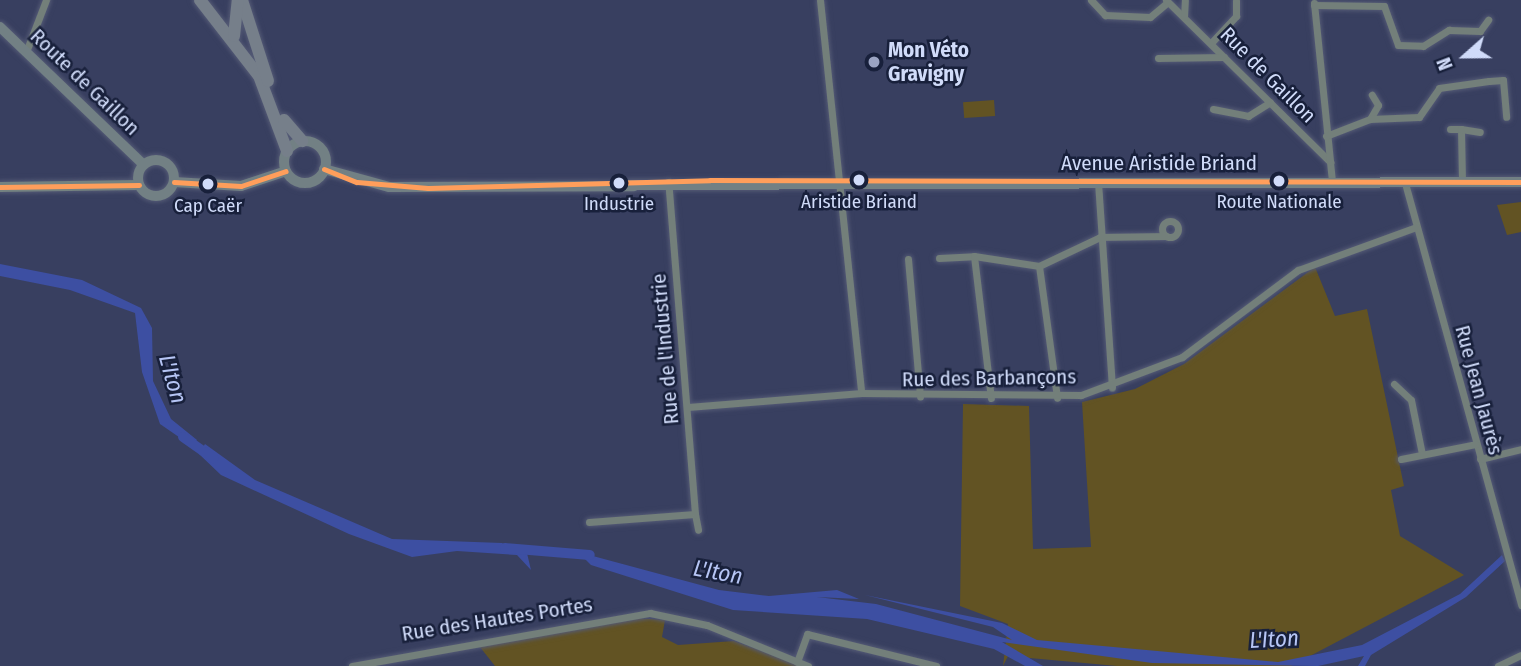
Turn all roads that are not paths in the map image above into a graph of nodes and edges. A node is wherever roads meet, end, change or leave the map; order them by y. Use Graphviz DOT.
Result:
graph roads {
  1 [pos="47,0"];
  2 [pos="201,0"];
  3 [pos="240,0"];
  4 [pos="820,0"];
  5 [pos="1091,0"];
  6 [pos="1185,0"];
  7 [pos="1236,0"];
  8 [pos="1167,1"];
  9 [pos="1314,2"];
  10 [pos="1184,17"];
  11 [pos="1488,20"];
  12 [pos="0,27"];
  13 [pos="234,36"];
  14 [pos="1211,43"];
  15 [pos="26,52"];
  16 [pos="1224,57"];
  17 [pos="1158,58"];
  18 [pos="1372,95"];
  19 [pos="1269,102"];
  20 [pos="1213,109"];
  21 [pos="1506,117"];
  22 [pos="1370,119"];
  23 [pos="1461,129"];
  24 [pos="1450,130"];
  25 [pos="1480,132"];
  26 [pos="1326,136"];
  27 [pos="302,141"];
  28 [pos="287,151"];
  29 [pos="1330,162"];
  30 [pos="144,165"];
  31 [pos="324,169"];
  32 [pos="286,171"];
  33 [pos="1332,181"];
  34 [pos="174,182"];
  35 [pos="1098,182"];
  36 [pos="1462,182"];
  37 [pos="1521,182"];
  38 [pos="839,183"];
  39 [pos="1405,183"];
  40 [pos="668,184"];
  41 [pos="139,185"];
  42 [pos="0,187"];
  43 [pos="1416,227"];
  44 [pos="1166,236"];
  45 [pos="1100,237"];
  46 [pos="974,256"];
  47 [pos="939,258"];
  48 [pos="908,259"];
  49 [pos="1039,267"];
  50 [pos="1394,384"];
  51 [pos="1112,388"];
  52 [pos="861,393"];
  53 [pos="920,396"];
  54 [pos="991,398"];
  55 [pos="1057,398"];
  56 [pos="688,407"];
  57 [pos="1476,444"];
  58 [pos="1521,450"];
  59 [pos="1422,454"];
  60 [pos="1401,459"];
  61 [pos="1480,459"];
  62 [pos="695,514"];
  63 [pos="589,522"];
  64 [pos="698,530"];
  65 [pos="1521,606"];
  66 [pos="1521,655"];
  67 [pos="888,656"];
  68 [pos="797,662"];
  69 [pos="352,666"];
  70 [pos="808,666"];
  71 [pos="886,666"];
  72 [pos="936,666"];
  73 [pos="1498,666"];
  1 -- 15 [label="street"];
  2 -- 13 [label="highway"];
  3 -- 13 [label="highway"];
  3 -- 27 [label="highway"];
  4 -- 38 [label="street"];
  5 -- 8 [label="street"];
  6 -- 10 [label="street"];
  7 -- 14 [label="street"];
  8 -- 10 [label="street, Rue de Gaillon"];
  9 -- 11 [label="street"];
  9 -- 26 [label="street"];
  10 -- 14 [label="street, Rue de Gaillon"];
  12 -- 15 [label="main road, Route de Gaillon"];
  13 -- 28 [label="highway"];
  14 -- 16 [label="street, Rue de Gaillon"];
  15 -- 30 [label="main road, Route de Gaillon"];
  16 -- 17 [label="street"];
  16 -- 19 [label="street, Rue de Gaillon"];
  18 -- 22 [label="street"];
  19 -- 20 [label="street"];
  19 -- 29 [label="street, Rue de Gaillon"];
  21 -- 22 [label="street"];
  22 -- 26 [label="street"];
  23 -- 24 [label="street"];
  23 -- 25 [label="street"];
  23 -- 36 [label="street"];
  26 -- 29 [label="street"];
  27 -- 28 [label="main road"];
  27 -- 31 [label="main road"];
  28 -- 32 [label="main road"];
  29 -- 33 [label="street"];
  30 -- 34 [label="main road"];
  30 -- 41 [label="main road"];
  31 -- 32 [label="main road"];
  31 -- 40 [label="main road, Avenue Aristide Briand"];
  32 -- 34 [label="main road"];
  33 -- 35 [label="main road, Avenue Aristide Briand"];
  33 -- 39 [label="main road, Avenue Aristide Briand"];
  34 -- 41 [label="main road"];
  35 -- 38 [label="main road, Avenue Aristide Briand"];
  35 -- 45 [label="street"];
  36 -- 37 [label="main road, Avenue Aristide Briand"];
  36 -- 39 [label="main road, Avenue Aristide Briand"];
  38 -- 40 [label="main road, Avenue Aristide Briand"];
  38 -- 52 [label="street"];
  39 -- 43 [label="street, Rue Jean Jaurès"];
  40 -- 56 [label="street, Rue de l'Industrie"];
  41 -- 42 [label="main road"];
  43 -- 51 [label="street, Rue des Barbançons"];
  43 -- 57 [label="street, Rue Jean Jaurès"];
  44 -- 45 [label="street"];
  45 -- 49 [label="street"];
  45 -- 51 [label="street"];
  46 -- 47 [label="street"];
  46 -- 49 [label="street"];
  46 -- 54 [label="street"];
  48 -- 53 [label="street"];
  49 -- 55 [label="street"];
  50 -- 59 [label="street"];
  51 -- 55 [label="street, Rue des Barbançons"];
  52 -- 53 [label="street, Rue des Barbançons"];
  52 -- 56 [label="street, Rue des Barbançons"];
  53 -- 54 [label="street, Rue des Barbançons"];
  54 -- 55 [label="street, Rue des Barbançons"];
  56 -- 62 [label="street, Rue de l'Industrie"];
  57 -- 59 [label="street"];
  57 -- 61 [label="street, Rue Jean Jaurès"];
  58 -- 61 [label="street"];
  59 -- 60 [label="street"];
  61 -- 65 [label="street, Rue Jean Jaurès"];
  62 -- 63 [label="street"];
  62 -- 64 [label="street, Rue de l'Industrie"];
  66 -- 73 [label="street"];
  67 -- 68 [label="street"];
  67 -- 71 [label="street"];
  67 -- 72 [label="street"];
  68 -- 69 [label="street, Rue des Hautes Portes"];
  68 -- 70 [label="street"];
}
